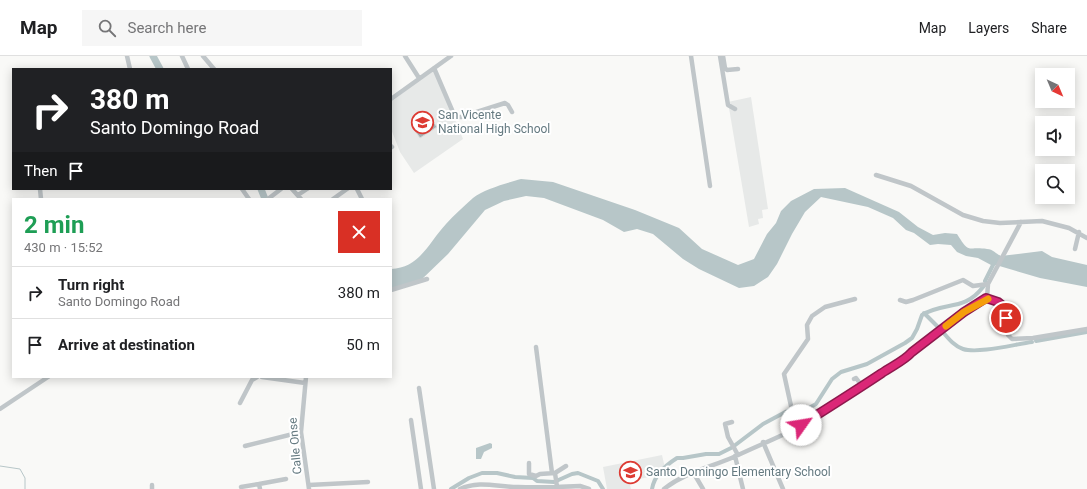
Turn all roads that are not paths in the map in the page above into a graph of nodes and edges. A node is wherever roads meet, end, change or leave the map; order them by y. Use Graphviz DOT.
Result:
graph roads {
  1 [pos="127,56"];
  2 [pos="182,56"];
  3 [pos="203,56"];
  4 [pos="405,56"];
  5 [pos="450,56"];
  6 [pos="691,56"];
  7 [pos="720,56"];
  8 [pos="723,56"];
  9 [pos="130,68"];
  10 [pos="188,68"];
  11 [pos="213,68"];
  12 [pos="434,68"];
  13 [pos="738,69"];
  14 [pos="419,78"];
  15 [pos="392,98"];
  16 [pos="735,109"];
  17 [pos="512,112"];
  18 [pos="876,175"];
  19 [pos="710,186"];
  20 [pos="280,190"];
  21 [pos="346,190"];
  22 [pos="269,198"];
  23 [pos="334,198"];
  24 [pos="1021,222"];
  25 [pos="1079,232"];
  26 [pos="1087,238"];
  27 [pos="1075,249"];
  28 [pos="427,279"];
  29 [pos="988,284"];
  30 [pos="392,290"];
  31 [pos="986,298"];
  32 [pos="854,299"];
  33 [pos="900,300"];
  34 [pos="1087,330"];
  35 [pos="536,347"];
  36 [pos="46,378"];
  37 [pos="255,378"];
  38 [pos="269,378"];
  39 [pos="306,378"];
  40 [pos="854,379"];
  41 [pos="305,383"];
  42 [pos="862,386"];
  43 [pos="419,388"];
  44 [pos="240,404"];
  45 [pos="0,408"];
  46 [pos="412,420"];
  47 [pos="732,422"];
  48 [pos="801,425"];
  49 [pos="302,432"];
  50 [pos="763,442"];
  51 [pos="245,446"];
  52 [pos="736,455"];
  53 [pos="529,463"];
  54 [pos="566,466"];
  55 [pos="693,472"];
  56 [pos="554,473"];
  57 [pos="286,479"];
  58 [pos="368,482"];
  59 [pos="556,483"];
  60 [pos="260,486"];
  61 [pos="309,487"];
  62 [pos="241,488"];
  63 [pos="536,488"];
  64 [pos="420,489"];
  65 [pos="434,489"];
  66 [pos="460,489"];
  67 [pos="589,489"];
  68 [pos="664,489"];
  69 [pos="703,489"];
  70 [pos="743,489"];
  71 [pos="783,489"];
  1 -- 9 [label="street"];
  2 -- 10 [label="street"];
  3 -- 11 [label="street"];
  4 -- 14 [label="street"];
  5 -- 12 [label="street"];
  6 -- 19 [label="street"];
  7 -- 16 [label="street"];
  8 -- 13 [label="street"];
  12 -- 14 [label="street"];
  12 -- 17 [label="street"];
  14 -- 15 [label="street"];
  18 -- 24 [label="street"];
  20 -- 22 [label="street"];
  21 -- 23 [label="street"];
  24 -- 25 [label="street"];
  24 -- 29 [label="street"];
  25 -- 26 [label="street"];
  25 -- 27 [label="street"];
  28 -- 30 [label="street"];
  29 -- 31 [label="street"];
  29 -- 33 [label="street"];
  31 -- 34 [label="street"];
  31 -- 42 [label="street"];
  32 -- 48 [label="street"];
  35 -- 56 [label="street"];
  36 -- 45 [label="street"];
  37 -- 44 [label="street"];
  38 -- 41 [label="street"];
  39 -- 41 [label="street, Calle Onse"];
  40 -- 42 [label="street"];
  41 -- 49 [label="street, Calle Onse"];
  42 -- 48 [label="street"];
  43 -- 65 [label="street"];
  46 -- 64 [label="street"];
  47 -- 52 [label="street"];
  48 -- 50 [label="street"];
  49 -- 51 [label="street"];
  49 -- 61 [label="street, Calle Onse"];
  50 -- 52 [label="street"];
  50 -- 71 [label="street"];
  52 -- 55 [label="street"];
  52 -- 70 [label="street"];
  53 -- 56 [label="street"];
  54 -- 56 [label="street"];
  55 -- 68 [label="street"];
  55 -- 69 [label="street"];
  56 -- 59 [label="street"];
  57 -- 60 [label="street"];
  58 -- 61 [label="street"];
  59 -- 63 [label="street"];
  59 -- 67 [label="street"];
  60 -- 62 [label="street"];
  63 -- 66 [label="street"];
}
